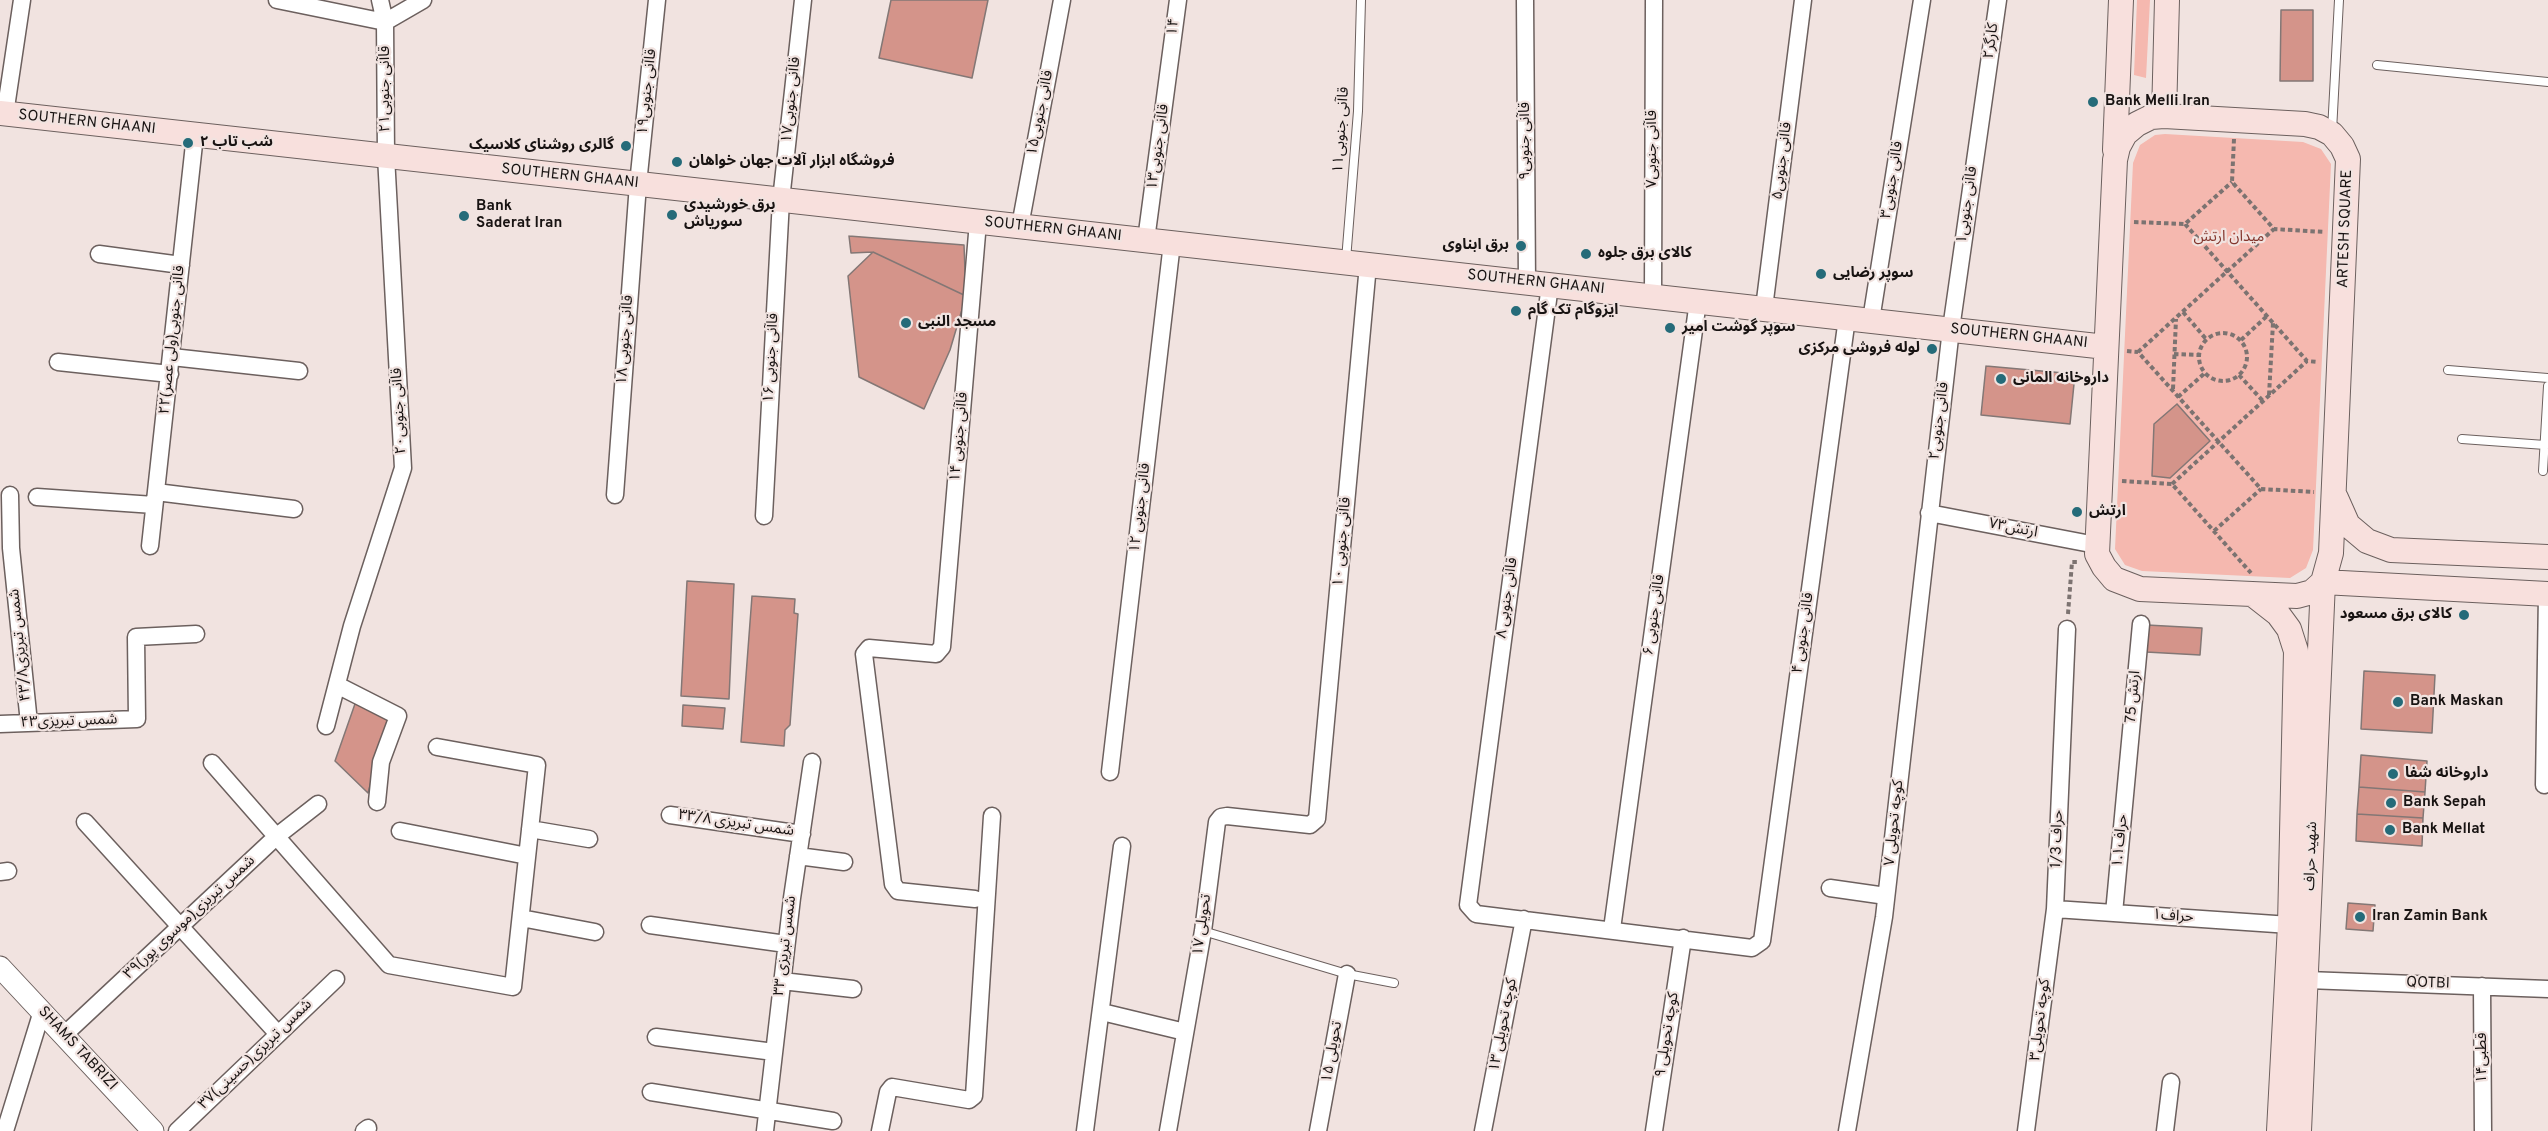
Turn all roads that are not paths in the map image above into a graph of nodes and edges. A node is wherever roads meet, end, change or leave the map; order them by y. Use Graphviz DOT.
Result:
graph roads {
  1 [pos="277,0"];
  2 [pos="380,0"];
  3 [pos="423,0"];
  4 [pos="657,0"];
  5 [pos="803,0"];
  6 [pos="1062,0"];
  7 [pos="1178,0"];
  8 [pos="1361,0"];
  9 [pos="1525,0"];
  10 [pos="1922,0"];
  11 [pos="1998,0"];
  12 [pos="2121,0"];
  13 [pos="2167,0"];
  14 [pos="2339,0"];
  15 [pos="1654,1"];
  16 [pos="22,2"];
  17 [pos="1802,7"];
  18 [pos="385,22"];
  19 [pos="1171,54"];
  20 [pos="2377,65"];
  21 [pos="1986,81"];
  22 [pos="2548,82"];
  23 [pos="2,114"];
  24 [pos="2164,116"];
  25 [pos="195,135"];
  26 [pos="2332,135"];
  27 [pos="386,156"];
  28 [pos="2115,160"];
  29 [pos="638,184"];
  30 [pos="781,200"];
  31 [pos="978,222"];
  32 [pos="1020,226"];
  33 [pos="1146,240"];
  34 [pos="1172,243"];
  35 [pos="99,254"];
  36 [pos="1357,264"];
  37 [pos="181,265"];
  38 [pos="1539,284"];
  39 [pos="1653,296"];
  40 [pos="1698,301"];
  41 [pos="1764,308"];
  42 [pos="1846,318"];
  43 [pos="1871,320"];
  44 [pos="1951,329"];
  45 [pos="2106,346"];
  46 [pos="58,362"];
  47 [pos="171,365"];
  48 [pos="2448,370"];
  49 [pos="299,371"];
  50 [pos="2548,378"];
  51 [pos="2548,386"];
  52 [pos="2462,438"];
  53 [pos="2545,445"];
  54 [pos="2543,471"];
  55 [pos="2320,492"];
  56 [pos="10,495"];
  57 [pos="615,495"];
  58 [pos="37,497"];
  59 [pos="155,498"];
  60 [pos="294,509"];
  61 [pos="1929,513"];
  62 [pos="764,516"];
  63 [pos="150,546"];
  64 [pos="2391,550"];
  65 [pos="2099,555"];
  66 [pos="6,556"];
  67 [pos="2548,557"];
  68 [pos="2323,582"];
  69 [pos="2390,584"];
  70 [pos="2250,586"];
  71 [pos="2547,594"];
  72 [pos="2141,624"];
  73 [pos="2067,629"];
  74 [pos="196,634"];
  75 [pos="337,685"];
  76 [pos="28,723"];
  77 [pos="0,724"];
  78 [pos="326,726"];
  79 [pos="2306,733"];
  80 [pos="437,747"];
  81 [pos="812,762"];
  82 [pos="212,763"];
  83 [pos="2128,769"];
  84 [pos="1110,772"];
  85 [pos="2544,785"];
  86 [pos="377,802"];
  87 [pos="318,804"];
  88 [pos="670,815"];
  89 [pos="992,816"];
  90 [pos="1317,819"];
  91 [pos="86,822"];
  92 [pos="530,830"];
  93 [pos="400,831"];
  94 [pos="801,834"];
  95 [pos="278,836"];
  96 [pos="589,839"];
  97 [pos="1122,846"];
  98 [pos="527,856"];
  99 [pos="798,856"];
  100 [pos="844,862"];
  101 [pos="1830,888"];
  102 [pos="1886,896"];
  103 [pos="975,899"];
  104 [pos="2055,909"];
  105 [pos="2114,913"];
  106 [pos="521,918"];
  107 [pos="1524,919"];
  108 [pos="650,925"];
  109 [pos="2290,925"];
  110 [pos="181,927"];
  111 [pos="1612,929"];
  112 [pos="1203,931"];
  113 [pos="595,932"];
  114 [pos="1683,938"];
  115 [pos="786,944"];
  116 [pos="0,966"];
  117 [pos="1347,974"];
  118 [pos="336,979"];
  119 [pos="2307,980"];
  120 [pos="782,981"];
  121 [pos="1394,982"];
  122 [pos="2482,986"];
  123 [pos="853,989"];
  124 [pos="2548,989"];
  125 [pos="42,1011"];
  126 [pos="1102,1011"];
  127 [pos="1185,1032"];
  128 [pos="278,1034"];
  129 [pos="64,1035"];
  130 [pos="656,1037"];
  131 [pos="774,1052"];
  132 [pos="2171,1082"];
  133 [pos="651,1092"];
  134 [pos="768,1112"];
  135 [pos="833,1121"];
  136 [pos="5,1131"];
  137 [pos="153,1131"];
  138 [pos="177,1131"];
  139 [pos="765,1131"];
  140 [pos="880,1131"];
  141 [pos="1085,1131"];
  142 [pos="1168,1131"];
  143 [pos="1318,1131"];
  144 [pos="1483,1131"];
  145 [pos="1654,1131"];
  146 [pos="1847,1131"];
  147 [pos="2026,1131"];
  148 [pos="2165,1131"];
  149 [pos="2279,1131"];
  150 [pos="2299,1131"];
  151 [pos="2483,1131"];
  1 -- 18 [label="street"];
  2 -- 18 [label="street, قاآنی جنوبی۲۱"];
  3 -- 18 [label="street"];
  4 -- 29 [label="street, قاآنی جنوبی۱۹"];
  5 -- 30 [label="street, قاآنی جنوبی۱۷"];
  6 -- 32 [label="street, قاآنی جنوبی۱۵"];
  7 -- 19 [label="street, ۱۴"];
  8 -- 36 [label="lane, قاآنی جنوبی۱۱"];
  9 -- 38 [label="street, قاآنی جنوبی۹"];
  10 -- 43 [label="street, قاآنی جنوبی۳"];
  11 -- 21 [label="street, کارگر۲"];
  12 -- 28 [label="main road"];
  13 -- 24 [label="main road"];
  14 -- 26 [label="lane"];
  15 -- 39 [label="street, قاآنی جنوبی۷"];
  16 -- 23 [label="street"];
  17 -- 41 [label="street, قاآنی جنوبی۵"];
  18 -- 27 [label="street, قاآنی جنوبی۲۱"];
  19 -- 33 [label="street, قاآنی جنوبی۱۳"];
  20 -- 22 [label="lane"];
  21 -- 44 [label="street, قاآنی جنوبی۱"];
  23 -- 25 [label="main road, SOUTHERN GHAANI"];
  24 -- 26 [label="main road"];
  24 -- 28 [label="main road"];
  25 -- 27 [label="main road, SOUTHERN GHAANI"];
  25 -- 37 [label="street, ۲۲قاآنی جنوبی(ولی عصر)"];
  26 -- 55 [label="main road, ARTESH SQUARE"];
  27 -- 29 [label="main road, SOUTHERN GHAANI"];
  27 -- 75 [label="street, ۲۰قاآنی جنوبی"];
  28 -- 45 [label="main road"];
  29 -- 30 [label="main road, SOUTHERN GHAANI"];
  29 -- 57 [label="street, قاآنی جنوبی ۱۸"];
  30 -- 31 [label="main road, SOUTHERN GHAANI"];
  30 -- 62 [label="street, قاآنی جنوبی ۱۶"];
  31 -- 32 [label="main road, SOUTHERN GHAANI"];
  31 -- 103 [label="street, قاآنی جنوبی ۱۴"];
  32 -- 33 [label="main road, SOUTHERN GHAANI"];
  33 -- 34 [label="main road, SOUTHERN GHAANI"];
  34 -- 36 [label="main road, SOUTHERN GHAANI"];
  34 -- 84 [label="street, قاآنی جنوبی ۱۲"];
  35 -- 37 [label="street"];
  36 -- 38 [label="main road, SOUTHERN GHAANI"];
  36 -- 90 [label="street, قاآنی جنوبی ۱۰"];
  37 -- 47 [label="street, ۲۲قاآنی جنوبی(ولی عصر)"];
  38 -- 39 [label="main road, SOUTHERN GHAANI"];
  38 -- 107 [label="street, قاآنی جنوبی ۸"];
  39 -- 40 [label="main road, SOUTHERN GHAANI"];
  40 -- 41 [label="main road, SOUTHERN GHAANI"];
  40 -- 111 [label="street, قاآنی جنوبی ۶"];
  41 -- 42 [label="main road, SOUTHERN GHAANI"];
  42 -- 43 [label="main road, SOUTHERN GHAANI"];
  42 -- 114 [label="street, قاآنی جنوبی ۴"];
  43 -- 44 [label="main road, SOUTHERN GHAANI"];
  44 -- 45 [label="main road, SOUTHERN GHAANI"];
  44 -- 61 [label="street, ۲قاآنی جنوبی"];
  45 -- 65 [label="main road"];
  46 -- 47 [label="street"];
  47 -- 49 [label="street"];
  47 -- 59 [label="street, ۲۲قاآنی جنوبی(ولی عصر)"];
  48 -- 50 [label="lane"];
  51 -- 53 [label="lane"];
  52 -- 53 [label="lane"];
  53 -- 54 [label="lane"];
  55 -- 64 [label="main road"];
  55 -- 68 [label="main road, ARTESH SQUARE"];
  56 -- 66 [label="street, شمس تبریزی۴۳/۸"];
  58 -- 59 [label="street"];
  59 -- 60 [label="street"];
  59 -- 63 [label="street, ۲۲قاآنی جنوبی(ولی عصر)"];
  61 -- 65 [label="street, ارتش۷۳"];
  61 -- 102 [label="street, کوچه تحویلی ۷"];
  64 -- 67 [label="main road"];
  64 -- 69 [label="main road"];
  65 -- 70 [label="main road"];
  66 -- 76 [label="street, شمس تبریزی۴۳/۸"];
  68 -- 69 [label="main road"];
  68 -- 70 [label="main road"];
  68 -- 79 [label="main road, شهید حراف"];
  69 -- 71 [label="main road"];
  70 -- 79 [label="main road"];
  71 -- 85 [label="street"];
  72 -- 83 [label="street, 75 ارتش"];
  73 -- 104 [label="street, 1/3 حراف"];
  74 -- 76 [label="street, شمس تبریزی۴۳"];
  75 -- 78 [label="street, ۲۰قاآنی جنوبی"];
  75 -- 86 [label="street"];
  76 -- 77 [label="street, شمس تبریزی۴۳"];
  79 -- 109 [label="main road"];
  79 -- 119 [label="main road, شهید حراف"];
  80 -- 92 [label="street"];
  81 -- 94 [label="street, شمس تبریزی ۳۳"];
  82 -- 95 [label="street"];
  83 -- 105 [label="street, حراف۱.۱"];
  87 -- 95 [label="street, شمس تبریزی(موسوی پور)۳۹"];
  88 -- 94 [label="street, شمس تبریزی ۳۳/۸"];
  89 -- 140 [label="street"];
  90 -- 112 [label="street, تحویلی ۱۷"];
  91 -- 110 [label="street"];
  92 -- 96 [label="street"];
  92 -- 98 [label="street"];
  93 -- 98 [label="street"];
  94 -- 99 [label="street, شمس تبریزی ۳۳"];
  95 -- 106 [label="street"];
  95 -- 110 [label="street, شمس تبریزی(موسوی پور)۳۹"];
  97 -- 126 [label="street"];
  98 -- 106 [label="street"];
  99 -- 100 [label="street"];
  99 -- 115 [label="street, شمس تبریزی ۳۳"];
  101 -- 102 [label="street"];
  102 -- 146 [label="street, کوچه تحویلی ۷"];
  104 -- 105 [label="street, حراف۱"];
  104 -- 147 [label="street, کوچه تحویلی۳"];
  105 -- 109 [label="street, حراف۱"];
  106 -- 113 [label="street"];
  107 -- 111 [label="street"];
  107 -- 144 [label="street, کوچه تحویلی ۱۳"];
  108 -- 115 [label="street"];
  109 -- 149 [label="main road"];
  110 -- 128 [label="street"];
  110 -- 129 [label="street, شمس تبریزی(موسوی پور)۳۹"];
  111 -- 114 [label="street"];
  112 -- 117 [label="lane"];
  112 -- 127 [label="street, تحویلی ۱۷"];
  114 -- 145 [label="street, کوچه تحویلی ۹"];
  115 -- 120 [label="street, شمس تبریزی ۳۳"];
  116 -- 125 [label="street, SHAMS TABRIZI"];
  117 -- 121 [label="lane"];
  117 -- 143 [label="street, تحویلی ۱۵"];
  118 -- 128 [label="street, شمس تبریزی(حسینی)۳۷"];
  119 -- 122 [label="street, QOTBI"];
  119 -- 150 [label="main road, شهید حراف"];
  120 -- 123 [label="street"];
  120 -- 131 [label="street, شمس تبریزی ۳۳"];
  122 -- 124 [label="street, QOTBI"];
  122 -- 151 [label="street, قطبی۱۴"];
  125 -- 129 [label="street, SHAMS TABRIZI"];
  125 -- 136 [label="street"];
  126 -- 127 [label="street"];
  126 -- 141 [label="street"];
  127 -- 142 [label="street, تحویلی ۱۷"];
  128 -- 138 [label="street, شمس تبریزی(حسینی)۳۷"];
  129 -- 137 [label="street, SHAMS TABRIZI"];
  130 -- 131 [label="street"];
  131 -- 134 [label="street, شمس تبریزی ۳۳"];
  132 -- 148 [label="street"];
  133 -- 134 [label="street"];
  134 -- 135 [label="street"];
  134 -- 139 [label="street, شمس تبریزی ۳۳"];
}
